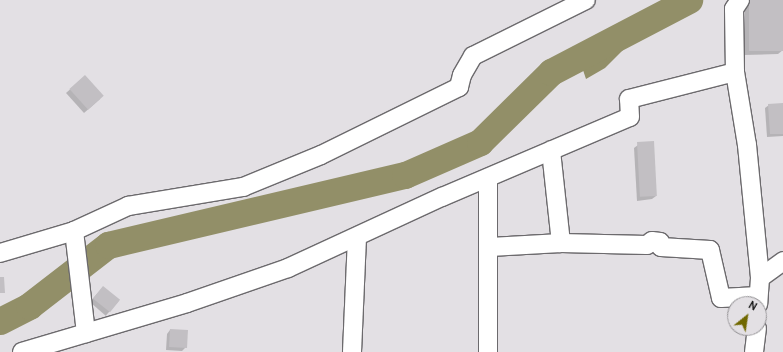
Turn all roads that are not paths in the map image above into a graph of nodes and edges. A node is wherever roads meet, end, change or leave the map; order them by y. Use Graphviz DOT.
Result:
graph roads {
  1 [pos="586,0"];
  2 [pos="733,3"];
  3 [pos="735,72"];
  4 [pos="551,151"];
  5 [pos="488,178"];
  6 [pos="74,231"];
  7 [pos="357,237"];
  8 [pos="561,243"];
  9 [pos="490,247"];
  10 [pos="0,253"];
  11 [pos="783,261"];
  12 [pos="760,278"];
  13 [pos="759,296"];
  14 [pos="727,299"];
  15 [pos="86,333"];
  16 [pos="756,336"];
  17 [pos="61,346"];
  18 [pos="22,352"];
  19 [pos="352,352"];
  20 [pos="488,352"];
  21 [pos="754,352"];
  1 -- 6 [label="street"];
  2 -- 3 [label="street"];
  3 -- 4 [label="street"];
  3 -- 12 [label="street"];
  4 -- 5 [label="street"];
  4 -- 8 [label="street"];
  5 -- 7 [label="street"];
  5 -- 9 [label="street"];
  6 -- 10 [label="street"];
  6 -- 15 [label="street"];
  7 -- 15 [label="street"];
  7 -- 19 [label="street"];
  8 -- 9 [label="street"];
  8 -- 14 [label="street"];
  9 -- 20 [label="street"];
  11 -- 12 [label="street"];
  12 -- 13 [label="street"];
  15 -- 17 [label="street"];
  16 -- 21 [label="street"];
  17 -- 18 [label="street"];
}
